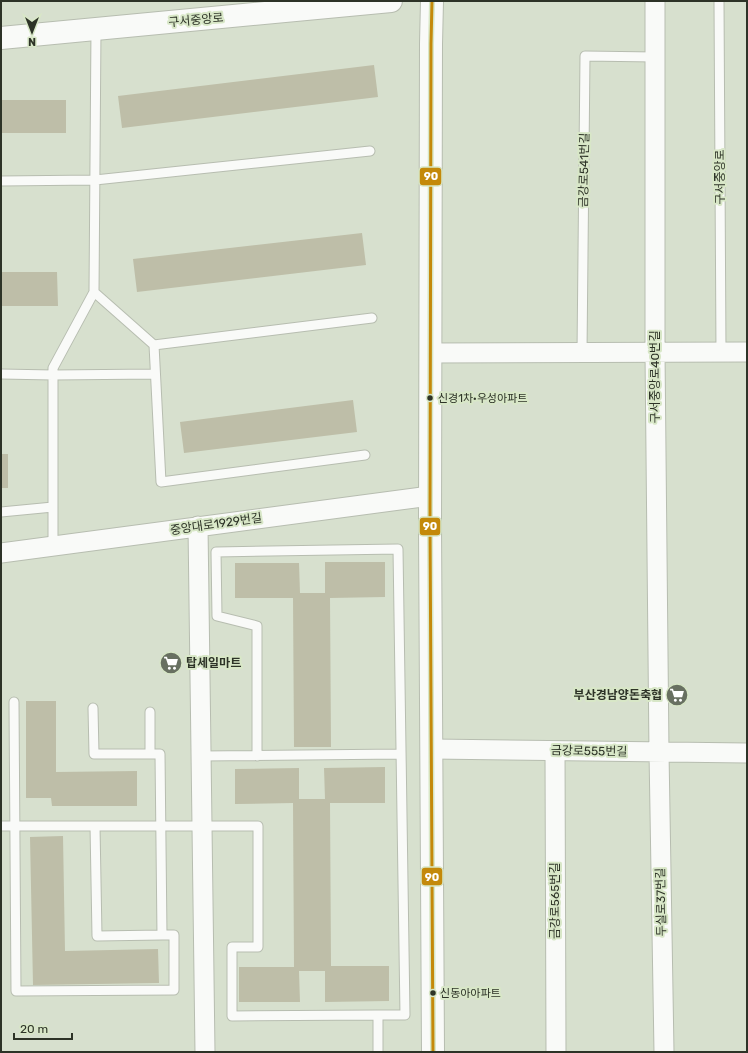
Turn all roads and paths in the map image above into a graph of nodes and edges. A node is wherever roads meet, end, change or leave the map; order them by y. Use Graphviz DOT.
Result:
graph roads {
  1 [pos="391,1"];
  2 [pos="432,1"];
  3 [pos="655,1"];
  4 [pos="718,1"];
  5 [pos="96,29"];
  6 [pos="1,38"];
  7 [pos="655,57"];
  8 [pos="370,151"];
  9 [pos="95,180"];
  10 [pos="1,181"];
  11 [pos="94,292"];
  12 [pos="372,318"];
  13 [pos="154,345"];
  14 [pos="721,352"];
  15 [pos="747,352"];
  16 [pos="430,353"];
  17 [pos="582,353"];
  18 [pos="655,353"];
  19 [pos="1,374"];
  20 [pos="155,374"];
  21 [pos="53,375"];
  22 [pos="365,455"];
  23 [pos="430,496"];
  24 [pos="53,507"];
  25 [pos="1,512"];
  26 [pos="198,526"];
  27 [pos="53,546"];
  28 [pos="1,553"];
  29 [pos="14,702"];
  30 [pos="93,708"];
  31 [pos="150,712"];
  32 [pos="432,749"];
  33 [pos="554,751"];
  34 [pos="658,752"];
  35 [pos="150,754"];
  36 [pos="401,754"];
  37 [pos="747,754"];
  38 [pos="202,756"];
  39 [pos="257,756"];
  40 [pos="1,826"];
  41 [pos="15,826"];
  42 [pos="95,826"];
  43 [pos="160,826"];
  44 [pos="202,826"];
  45 [pos="162,935"];
  46 [pos="378,1015"];
  47 [pos="205,1052"];
  48 [pos="378,1052"];
  49 [pos="433,1052"];
  50 [pos="556,1052"];
  51 [pos="664,1052"];
  1 -- 5 [label="street, 구서중앙로"];
  2 -- 16 [label="street"];
  3 -- 7 [label="street, 구서중앙로40번길"];
  4 -- 14 [label="lane, 구서중앙로"];
  5 -- 6 [label="street, 구서중앙로"];
  5 -- 9 [label="lane"];
  7 -- 17 [label="lane, 금강로541번길"];
  7 -- 18 [label="street, 구서중앙로40번길"];
  8 -- 9 [label="lane"];
  9 -- 10 [label="lane"];
  9 -- 11 [label="lane"];
  11 -- 13 [label="lane"];
  11 -- 21 [label="lane"];
  12 -- 13 [label="lane"];
  13 -- 20 [label="lane"];
  14 -- 15 [label="street"];
  14 -- 18 [label="street"];
  16 -- 17 [label="street"];
  16 -- 23 [label="street"];
  17 -- 18 [label="street"];
  18 -- 34 [label="street, 구서중앙로40번길"];
  19 -- 21 [label="lane"];
  20 -- 21 [label="lane"];
  20 -- 22 [label="lane"];
  21 -- 24 [label="lane"];
  23 -- 26 [label="street, 중앙대로1929번길"];
  23 -- 32 [label="street"];
  24 -- 25 [label="lane"];
  24 -- 27 [label="lane"];
  26 -- 27 [label="street, 중앙대로1929번길"];
  26 -- 38 [label="street"];
  27 -- 28 [label="street, 중앙대로1929번길"];
  29 -- 41 [label="lane"];
  30 -- 35 [label="lane"];
  31 -- 35 [label="lane"];
  32 -- 33 [label="street, 금강로555번길"];
  32 -- 49 [label="street"];
  33 -- 34 [label="street, 금강로555번길"];
  33 -- 50 [label="street, 금강로565번길"];
  34 -- 37 [label="street, 금강로555번길"];
  34 -- 51 [label="street, 두실로37번길"];
  35 -- 43 [label="lane"];
  36 -- 39 [label="lane"];
  36 -- 39 [label="lane"];
  36 -- 46 [label="lane"];
  38 -- 39 [label="lane"];
  38 -- 44 [label="street"];
  40 -- 41 [label="lane"];
  41 -- 42 [label="lane"];
  41 -- 45 [label="lane"];
  42 -- 43 [label="lane"];
  42 -- 45 [label="lane"];
  43 -- 44 [label="lane"];
  43 -- 45 [label="lane"];
  44 -- 46 [label="lane"];
  44 -- 47 [label="street"];
  46 -- 48 [label="lane"];
}
